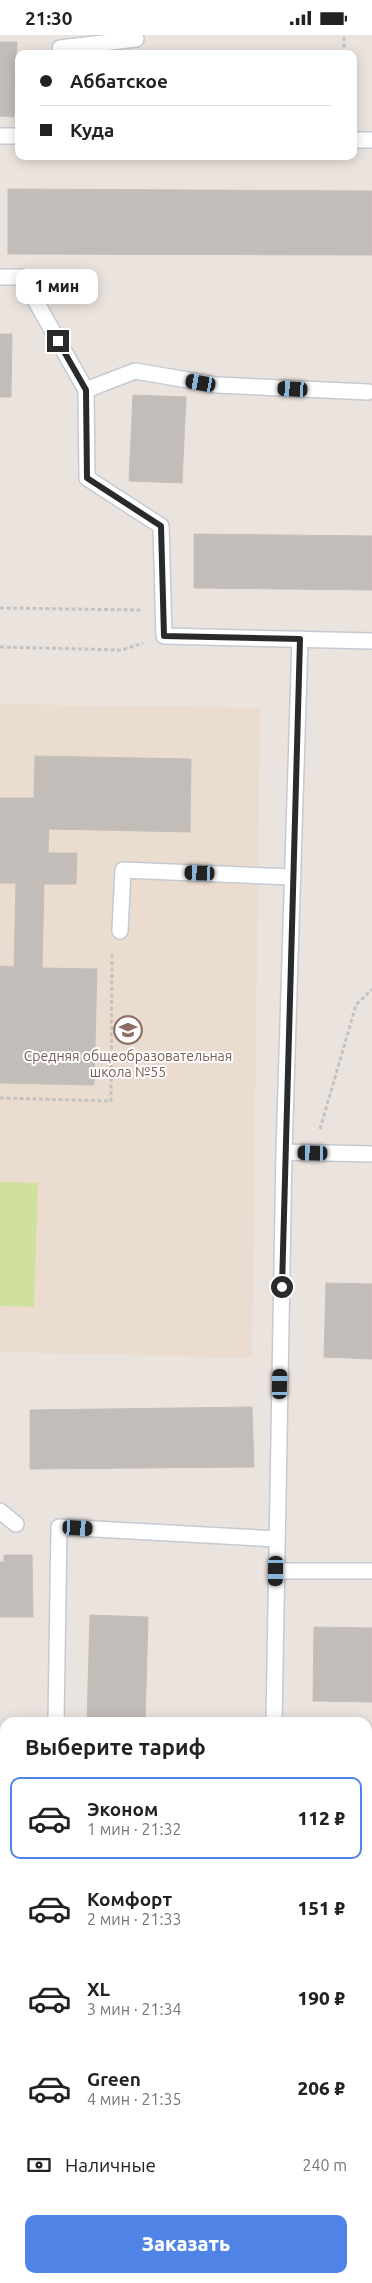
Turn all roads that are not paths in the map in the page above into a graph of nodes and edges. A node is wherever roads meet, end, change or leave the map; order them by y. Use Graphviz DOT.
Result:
graph roads {
  1 [pos="136,39"];
  2 [pos="59,46"];
  3 [pos="0,136"];
  4 [pos="15,136"];
  5 [pos="357,140"];
  6 [pos="372,140"];
  7 [pos="0,277"];
  8 [pos="86,390"];
  9 [pos="368,393"];
  10 [pos="300,639"];
  11 [pos="372,641"];
  12 [pos="293,877"];
  13 [pos="120,931"];
  14 [pos="284,1152"];
  15 [pos="372,1154"];
  16 [pos="0,1511"];
  17 [pos="0,1523"];
  18 [pos="277,1539"];
  19 [pos="276,1571"];
  20 [pos="372,1571"];
  21 [pos="56,1717"];
  22 [pos="274,1717"];
  1 -- 2 [label="lane"];
  3 -- 4 [label="lane"];
  5 -- 6 [label="lane"];
  7 -- 8 [label="lane"];
  8 -- 9 [label="lane"];
  8 -- 10 [label="lane"];
  10 -- 11 [label="lane"];
  10 -- 12 [label="lane"];
  12 -- 13 [label="lane"];
  12 -- 14 [label="lane"];
  14 -- 15 [label="lane"];
  14 -- 18 [label="lane"];
  16 -- 17 [label="lane"];
  18 -- 19 [label="lane"];
  18 -- 21 [label="lane"];
  19 -- 20 [label="lane"];
  19 -- 22 [label="lane"];
}
